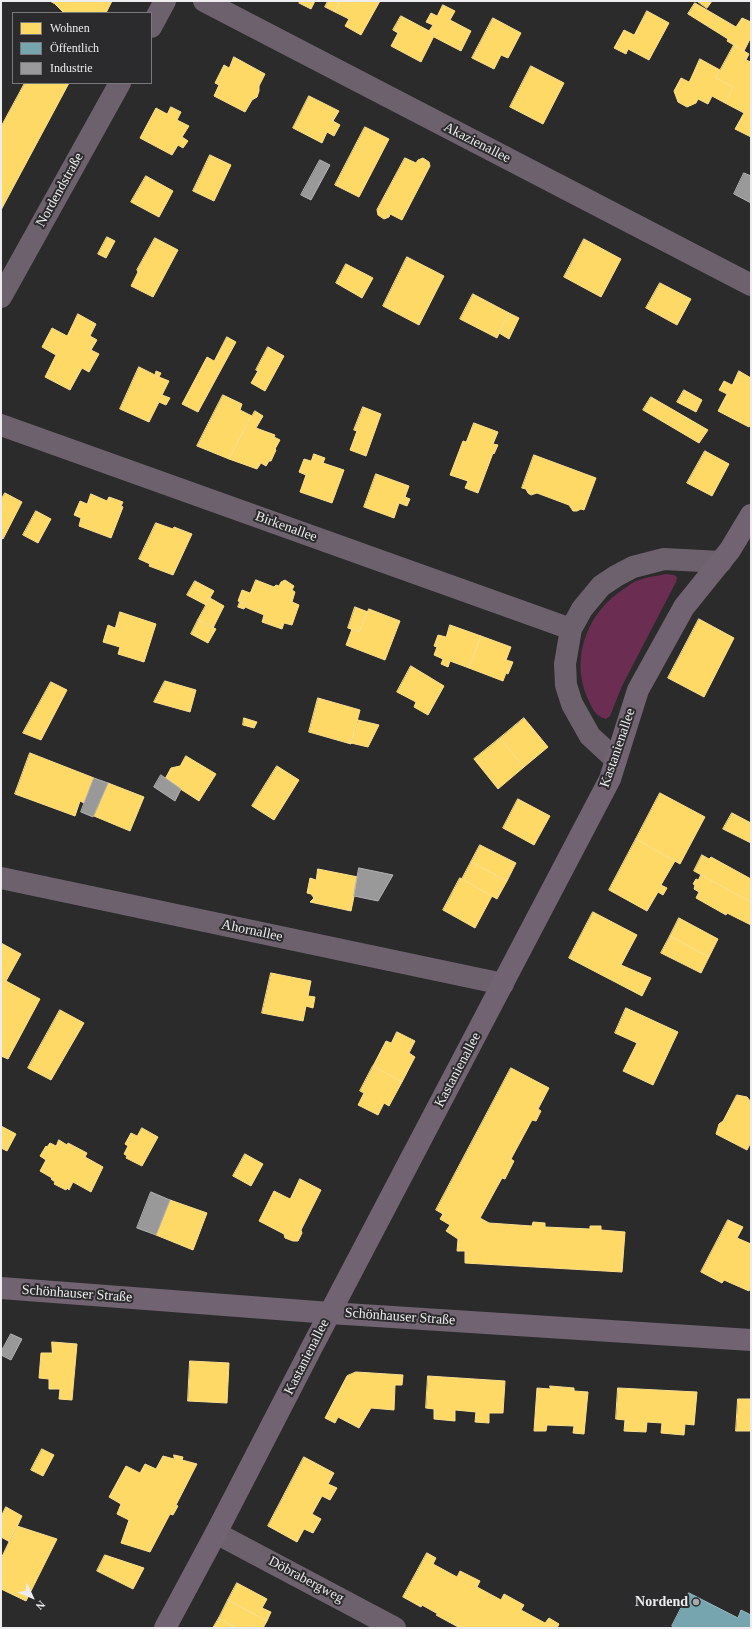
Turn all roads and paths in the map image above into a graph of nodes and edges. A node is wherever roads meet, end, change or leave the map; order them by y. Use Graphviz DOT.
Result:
graph roads {
  1 [pos="165,1"];
  2 [pos="204,1"];
  3 [pos="152,25"];
  4 [pos="119,84"];
  5 [pos="751,285"];
  6 [pos="1,297"];
  7 [pos="1,425"];
  8 [pos="751,515"];
  9 [pos="721,562"];
  10 [pos="571,629"];
  11 [pos="616,760"];
  12 [pos="1,878"];
  13 [pos="503,984"];
  14 [pos="1,1288"];
  15 [pos="330,1313"];
  16 [pos="751,1340"];
  17 [pos="216,1533"];
  18 [pos="165,1628"];
  19 [pos="395,1628"];
  1 -- 3 [label="street"];
  2 -- 5 [label="street, Akazienallee"];
  4 -- 6 [label="street, Nordendstraße"];
  7 -- 10 [label="street, Birkenallee"];
  8 -- 9 [label="street, Kastanienallee"];
  9 -- 10 [label="street"];
  9 -- 11 [label="street, Kastanienallee"];
  10 -- 11 [label="street"];
  11 -- 13 [label="street, Kastanienallee"];
  12 -- 13 [label="street, Ahornallee"];
  13 -- 15 [label="street, Kastanienallee"];
  14 -- 15 [label="street, Schönhauser Straße"];
  15 -- 16 [label="street, Schönhauser Straße"];
  15 -- 17 [label="street, Kastanienallee"];
  17 -- 18 [label="street, Kastanienallee"];
  17 -- 19 [label="street, Döbrabergweg"];
}
